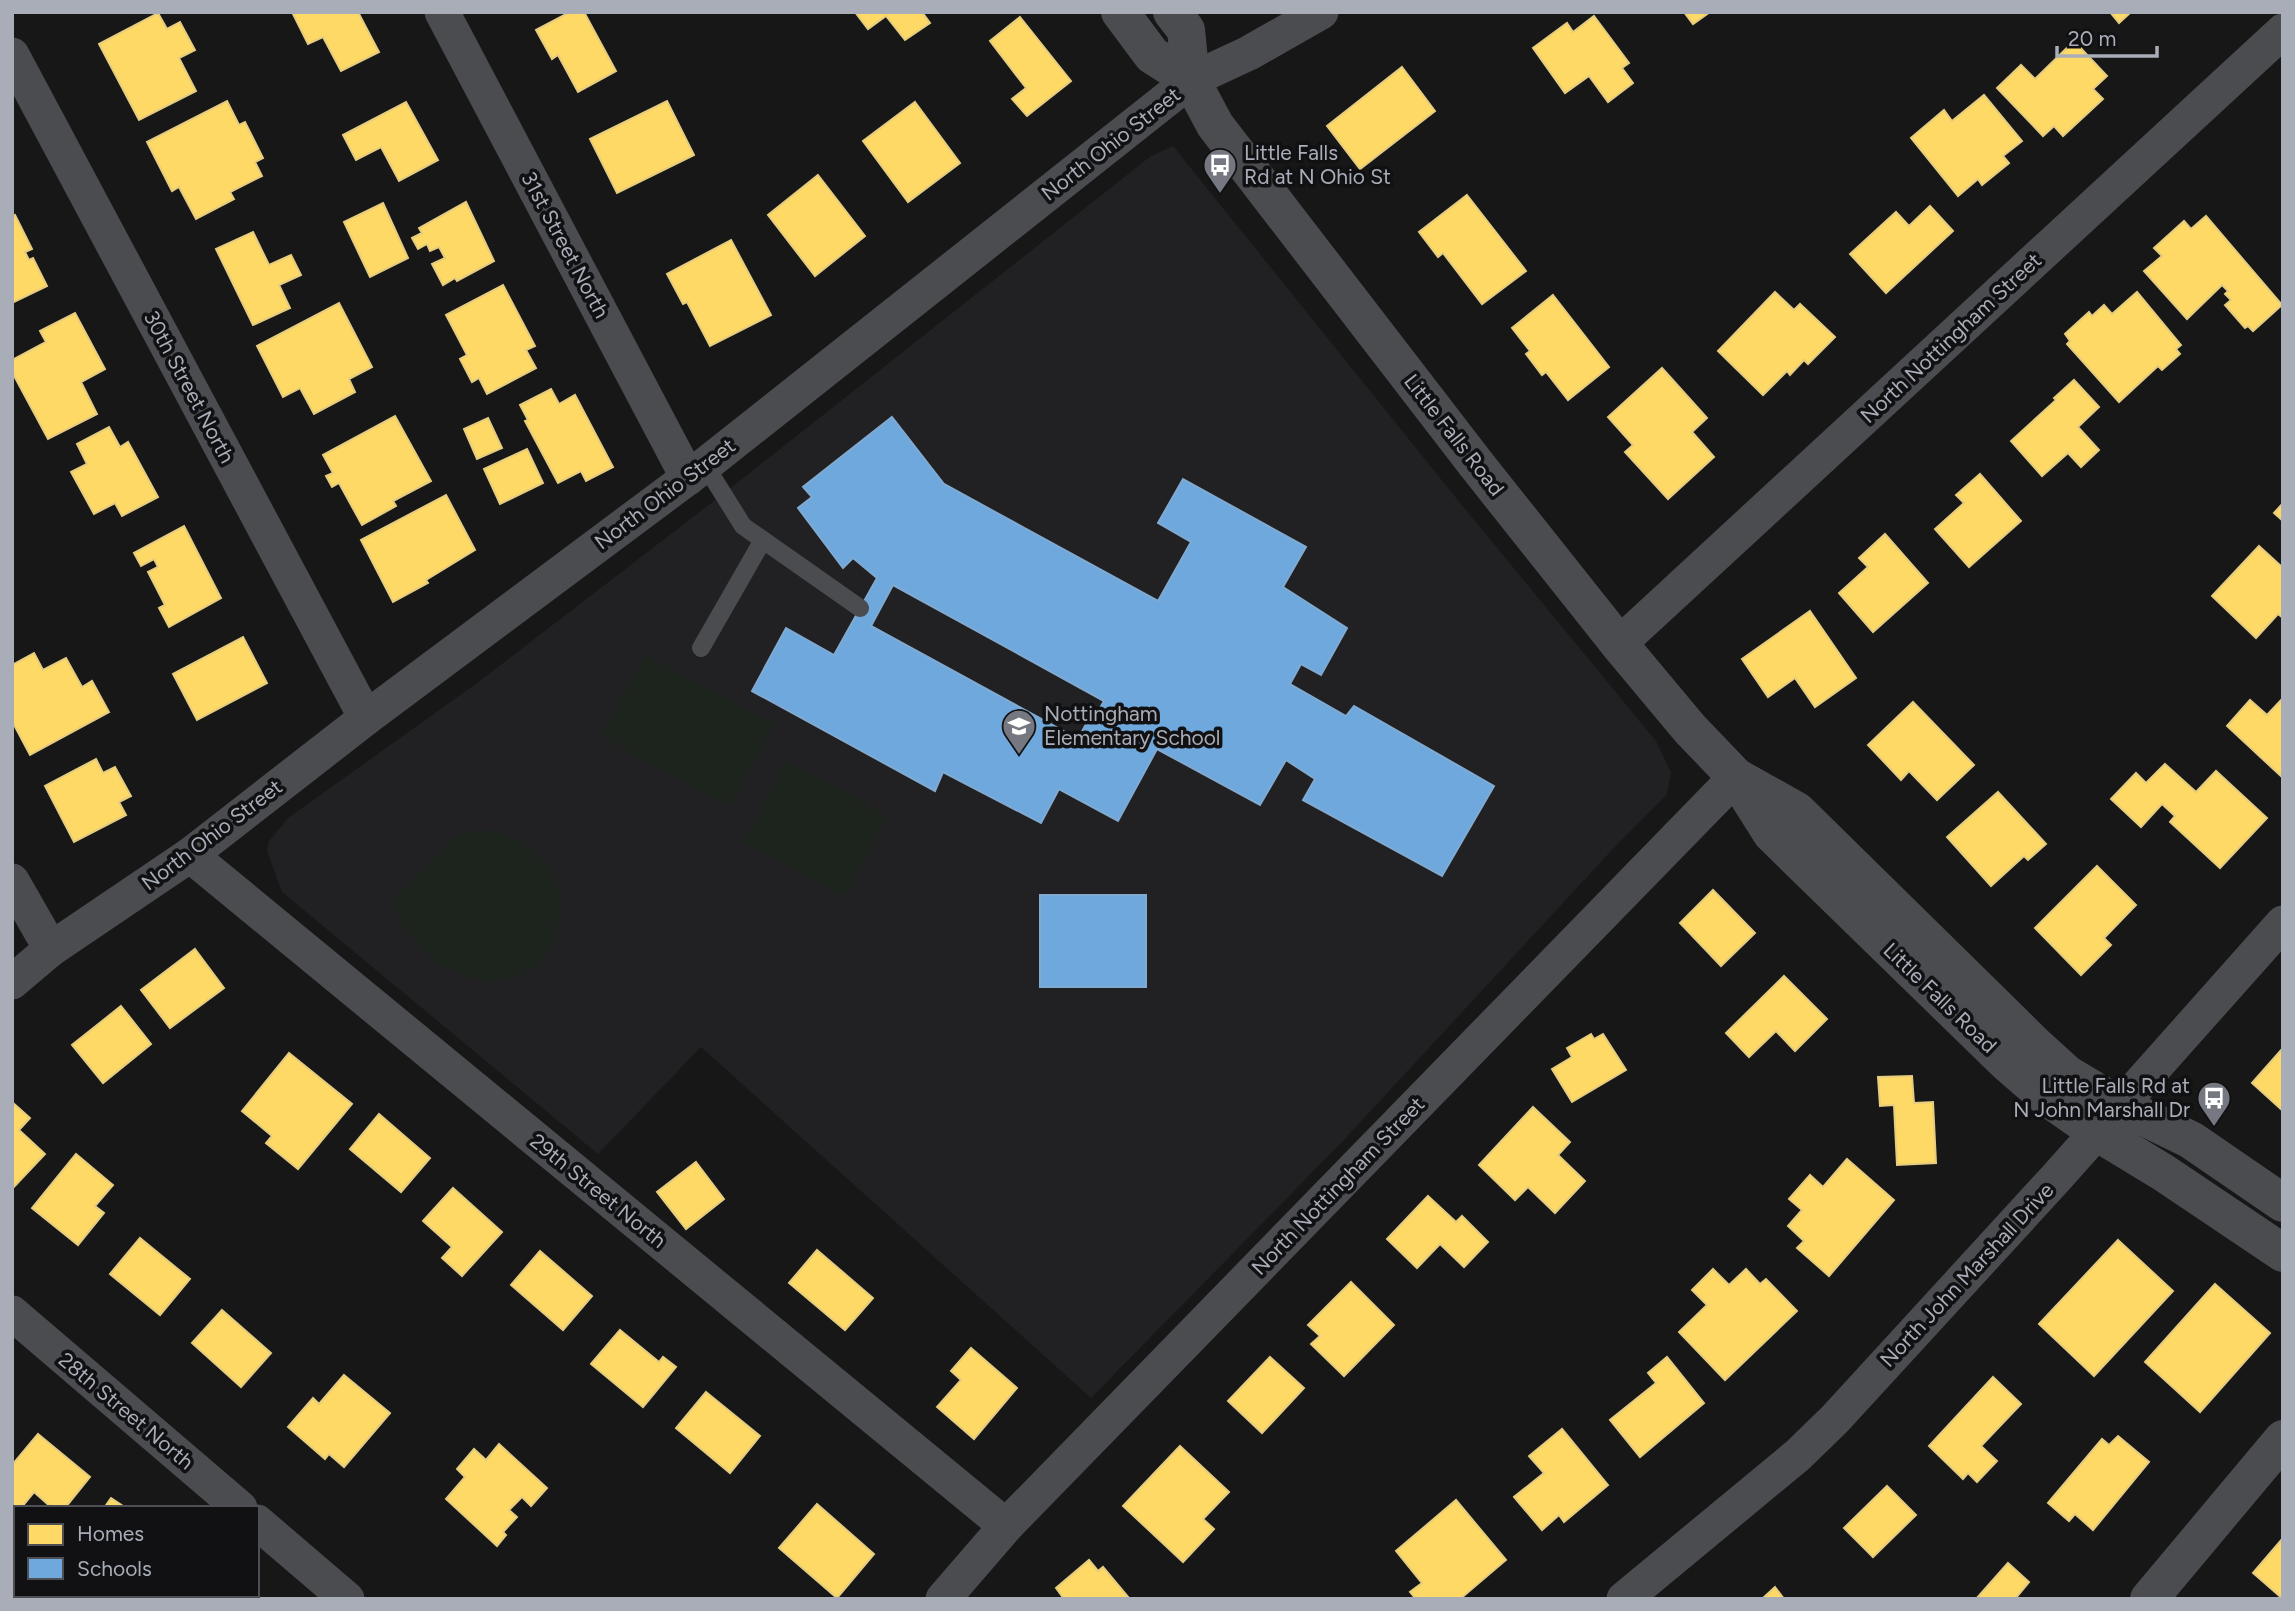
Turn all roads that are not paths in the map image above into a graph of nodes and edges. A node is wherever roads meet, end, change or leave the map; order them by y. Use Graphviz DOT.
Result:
graph roads {
  1 [pos="442,12"];
  2 [pos="1120,12"];
  3 [pos="1172,12"];
  4 [pos="1321,12"];
  5 [pos="2283,31"];
  6 [pos="12,55"];
  7 [pos="1191,80"];
  8 [pos="697,471"];
  9 [pos="762,540"];
  10 [pos="860,608"];
  11 [pos="1619,644"];
  12 [pos="701,648"];
  13 [pos="366,718"];
  14 [pos="1736,777"];
  15 [pos="190,855"];
  16 [pos="12,881"];
  17 [pos="2283,923"];
  18 [pos="51,949"];
  19 [pos="12,982"];
  20 [pos="2107,1118"];
  21 [pos="2283,1203"];
  22 [pos="2283,1253"];
  23 [pos="12,1313"];
  24 [pos="2283,1439"];
  25 [pos="238,1506"];
  26 [pos="259,1524"];
  27 [pos="1006,1526"];
  28 [pos="347,1599"];
  29 [pos="943,1599"];
  30 [pos="1624,1599"];
  31 [pos="2149,1599"];
  1 -- 8 [label="street, 31st Street North"];
  2 -- 7 [label="street, Little Falls Road"];
  3 -- 7 [label="street, Little Falls Road"];
  4 -- 7 [label="street, North Ohio Street"];
  5 -- 11 [label="street, North Nottingham Street"];
  6 -- 13 [label="street, 30th Street North"];
  7 -- 8 [label="street, North Ohio Street"];
  7 -- 11 [label="street, Little Falls Road"];
  8 -- 9 [label="lane"];
  8 -- 13 [label="street, North Ohio Street"];
  9 -- 10 [label="lane"];
  9 -- 12 [label="lane"];
  11 -- 14 [label="street, Little Falls Road"];
  13 -- 15 [label="street, North Ohio Street"];
  14 -- 20 [label="street, Little Falls Road"];
  14 -- 27 [label="street, North Nottingham Street"];
  15 -- 18 [label="street, North Ohio Street"];
  15 -- 27 [label="street, 29th Street North"];
  16 -- 18 [label="street"];
  17 -- 20 [label="street, North John Marshall Drive"];
  18 -- 19 [label="street, North Ohio Street"];
  20 -- 21 [label="street, Little Falls Road"];
  20 -- 22 [label="street, Little Falls Road"];
  20 -- 30 [label="street, North John Marshall Drive"];
  23 -- 25 [label="street, 28th Street North"];
  24 -- 31 [label="street"];
  26 -- 28 [label="street"];
  27 -- 29 [label="street, North Nottingham Street"];
}
